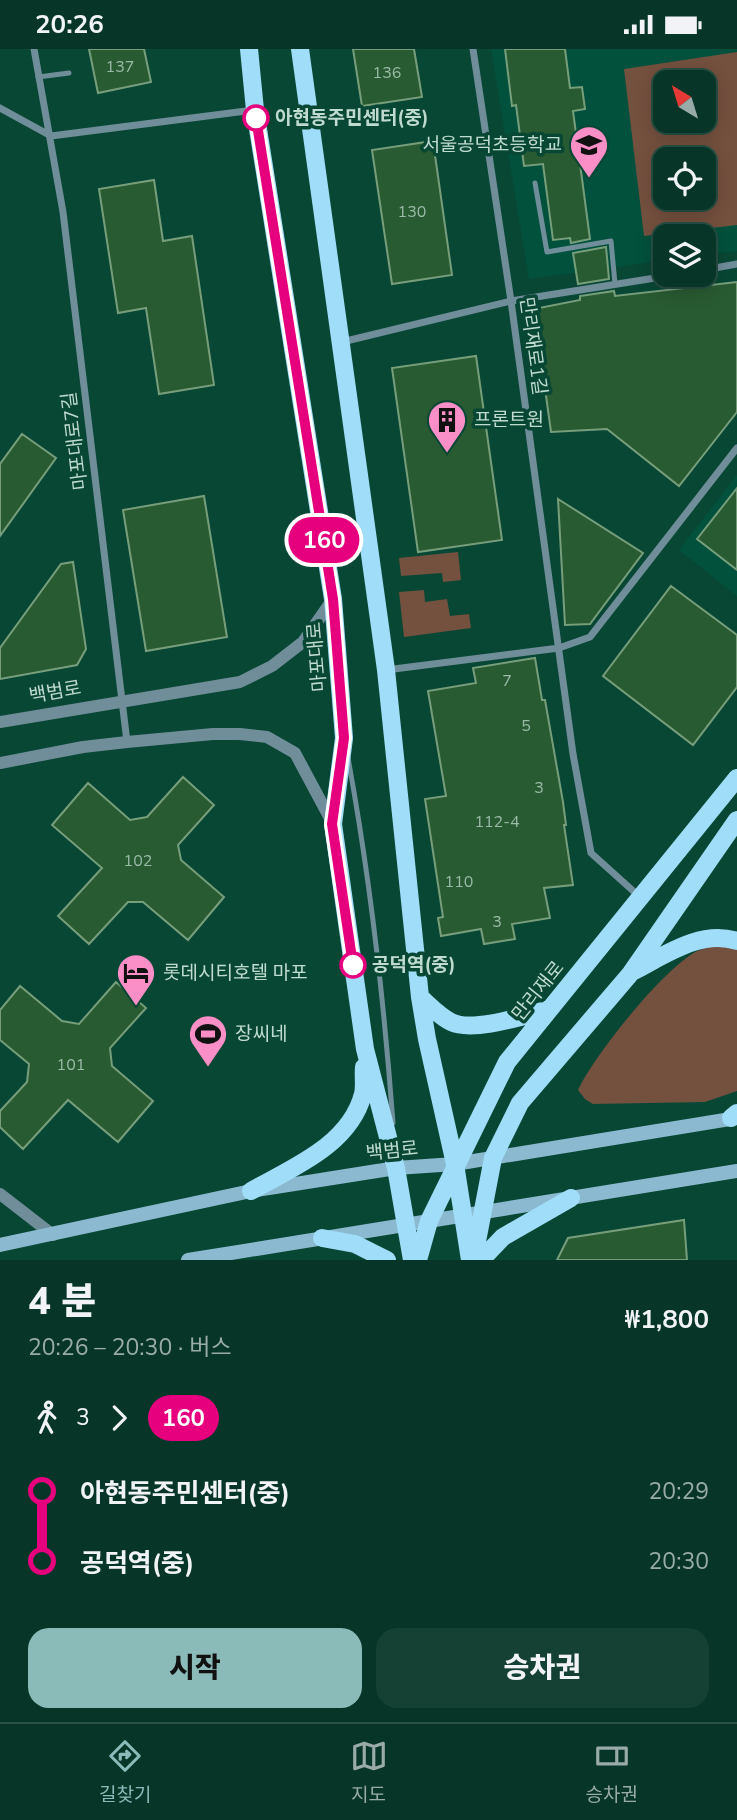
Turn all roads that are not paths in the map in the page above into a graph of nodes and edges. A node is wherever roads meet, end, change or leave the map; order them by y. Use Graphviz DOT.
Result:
graph roads {
  1 [pos="34,49"];
  2 [pos="249,49"];
  3 [pos="300,49"];
  4 [pos="473,49"];
  5 [pos="69,73"];
  6 [pos="38,77"];
  7 [pos="0,108"];
  8 [pos="255,110"];
  9 [pos="51,136"];
  10 [pos="535,183"];
  11 [pos="737,264"];
  12 [pos="716,268"];
  13 [pos="653,278"];
  14 [pos="615,284"];
  15 [pos="511,301"];
  16 [pos="341,342"];
  17 [pos="737,448"];
  18 [pos="333,599"];
  19 [pos="559,648"];
  20 [pos="386,670"];
  21 [pos="122,701"];
  22 [pos="0,722"];
  23 [pos="344,738"];
  24 [pos="127,741"];
  25 [pos="0,763"];
  26 [pos="737,778"];
  27 [pos="332,824"];
  28 [pos="736,825"];
  29 [pos="641,898"];
  30 [pos="737,941"];
  31 [pos="631,973"];
  32 [pos="420,997"];
  33 [pos="550,1009"];
  34 [pos="365,1049"];
  35 [pos="735,1116"];
  36 [pos="493,1158"];
  37 [pos="455,1164"];
  38 [pos="396,1168"];
  39 [pos="737,1171"];
  40 [pos="251,1191"];
  41 [pos="0,1194"];
  42 [pos="570,1198"];
  43 [pos="483,1212"];
  44 [pos="463,1214"];
  45 [pos="429,1221"];
  46 [pos="407,1226"];
  47 [pos="53,1235"];
  48 [pos="322,1238"];
  49 [pos="0,1245"];
  50 [pos="188,1260"];
  51 [pos="387,1260"];
  52 [pos="412,1260"];
  53 [pos="418,1260"];
  54 [pos="472,1260"];
  55 [pos="481,1260"];
  1 -- 6 [label="street, 마포대로7길"];
  2 -- 8 [label="main road, 마포대로"];
  3 -- 16 [label="main road"];
  4 -- 15 [label="street, 만리재로1길"];
  5 -- 6 [label="lane"];
  6 -- 9 [label="street, 마포대로7길"];
  7 -- 9 [label="street"];
  8 -- 9 [label="street"];
  8 -- 18 [label="main road, 마포대로"];
  9 -- 21 [label="street, 마포대로7길"];
  10 -- 14 [label="lane"];
  11 -- 12 [label="street"];
  13 -- 14 [label="street"];
  14 -- 15 [label="street"];
  15 -- 16 [label="street"];
  15 -- 19 [label="street, 만리재로1길"];
  16 -- 20 [label="main road"];
  17 -- 19 [label="street"];
  18 -- 21 [label="street, 백범로"];
  18 -- 23 [label="main road, 마포대로"];
  19 -- 20 [label="street"];
  19 -- 29 [label="street, 만리재로1길"];
  20 -- 32 [label="main road"];
  21 -- 22 [label="street, 백범로"];
  21 -- 24 [label="street, 마포대로7길"];
  23 -- 27 [label="main road, 마포대로"];
  23 -- 38 [label="lane"];
  24 -- 25 [label="street"];
  24 -- 27 [label="street"];
  26 -- 29 [label="main road, 만리재로"];
  27 -- 34 [label="main road, 마포대로"];
  28 -- 31 [label="main road"];
  29 -- 33 [label="main road, 만리재로"];
  30 -- 31 [label="main road"];
  31 -- 36 [label="main road"];
  32 -- 33 [label="main road"];
  32 -- 37 [label="main road"];
  33 -- 37 [label="main road, 만리재로"];
  34 -- 38 [label="main road, 마포대로"];
  34 -- 40 [label="main road"];
  35 -- 36 [label="main road, 백범로"];
  36 -- 37 [label="main road, 백범로"];
  36 -- 43 [label="main road"];
  37 -- 38 [label="main road, 백범로"];
  37 -- 44 [label="main road"];
  37 -- 45 [label="main road, 만리재로"];
  38 -- 40 [label="main road, 백범로"];
  38 -- 46 [label="main road, 마포대로"];
  39 -- 42 [label="main road"];
  40 -- 47 [label="main road, 백범로"];
  41 -- 47 [label="street"];
  42 -- 43 [label="main road"];
  42 -- 55 [label="main road"];
  43 -- 44 [label="main road"];
  43 -- 54 [label="main road"];
  44 -- 45 [label="main road"];
  44 -- 54 [label="main road"];
  45 -- 46 [label="main road"];
  45 -- 53 [label="main road, 만리재로"];
  46 -- 48 [label="main road"];
  46 -- 52 [label="main road, 마포대로"];
  47 -- 49 [label="main road, 백범로"];
  48 -- 50 [label="main road"];
  48 -- 51 [label="main road"];
}
